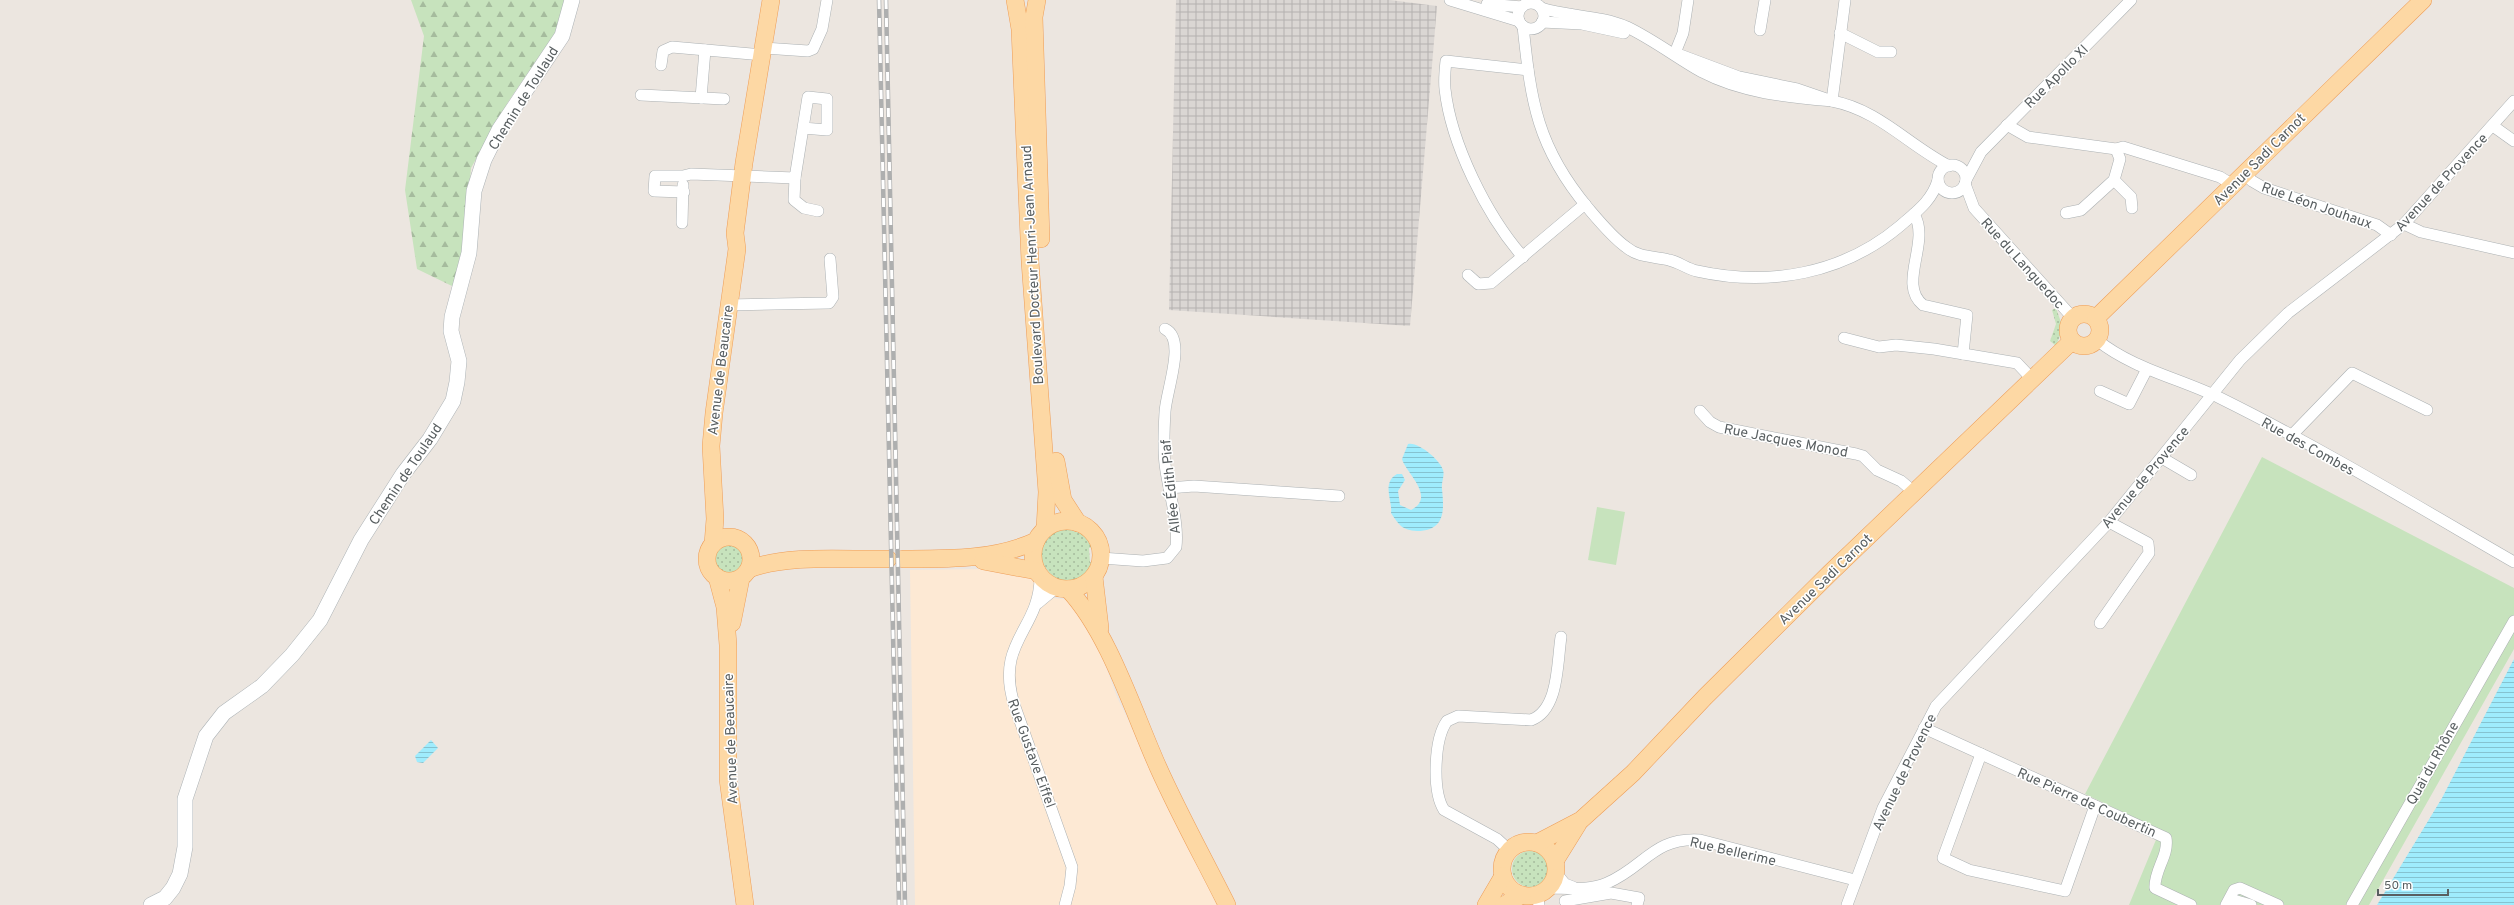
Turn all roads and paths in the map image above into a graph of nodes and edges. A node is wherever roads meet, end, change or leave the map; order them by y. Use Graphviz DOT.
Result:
graph roads {
  1 [pos="572,0"];
  2 [pos="771,0"];
  3 [pos="827,0"];
  4 [pos="1015,0"];
  5 [pos="1037,0"];
  6 [pos="1450,0"];
  7 [pos="1455,0"];
  8 [pos="1688,0"];
  9 [pos="1765,0"];
  10 [pos="1845,0"];
  11 [pos="2131,0"];
  12 [pos="2423,0"];
  13 [pos="1536,4"];
  14 [pos="1522,7"];
  15 [pos="1521,24"];
  16 [pos="1538,26"];
  17 [pos="1760,30"];
  18 [pos="1840,33"];
  19 [pos="1644,38"];
  20 [pos="704,50"];
  21 [pos="764,52"];
  22 [pos="1891,52"];
  23 [pos="1675,53"];
  24 [pos="661,65"];
  25 [pos="1528,65"];
  26 [pos="641,95"];
  27 [pos="701,98"];
  28 [pos="724,99"];
  29 [pos="1832,100"];
  30 [pos="2514,101"];
  31 [pos="2007,125"];
  32 [pos="2493,126"];
  33 [pos="803,128"];
  34 [pos="2514,141"];
  35 [pos="2116,149"];
  36 [pos="1921,150"];
  37 [pos="1981,152"];
  38 [pos="1952,166"];
  39 [pos="683,176"];
  40 [pos="747,177"];
  41 [pos="795,178"];
  42 [pos="1938,178"];
  43 [pos="2239,179"];
  44 [pos="2114,180"];
  45 [pos="1965,182"];
  46 [pos="684,192"];
  47 [pos="1950,193"];
  48 [pos="1933,196"];
  49 [pos="1585,204"];
  50 [pos="1974,208"];
  51 [pos="2132,208"];
  52 [pos="818,211"];
  53 [pos="2066,213"];
  54 [pos="1914,214"];
  55 [pos="682,223"];
  56 [pos="2404,224"];
  57 [pos="2391,235"];
  58 [pos="2514,253"];
  59 [pos="1523,257"];
  60 [pos="830,259"];
  61 [pos="1468,275"];
  62 [pos="728,305"];
  63 [pos="2073,318"];
  64 [pos="2096,318"];
  65 [pos="1165,328"];
  66 [pos="1844,338"];
  67 [pos="2097,340"];
  68 [pos="2072,341"];
  69 [pos="1963,354"];
  70 [pos="2147,369"];
  71 [pos="2032,379"];
  72 [pos="2100,391"];
  73 [pos="2211,394"];
  74 [pos="2427,410"];
  75 [pos="1700,411"];
  76 [pos="2291,436"];
  77 [pos="2162,458"];
  78 [pos="2191,475"];
  79 [pos="1169,488"];
  80 [pos="714,492"];
  81 [pos="1914,492"];
  82 [pos="1339,496"];
  83 [pos="2109,522"];
  84 [pos="1078,523"];
  85 [pos="1040,535"];
  86 [pos="735,537"];
  87 [pos="713,544"];
  88 [pos="749,548"];
  89 [pos="965,558"];
  90 [pos="1101,558"];
  91 [pos="794,561"];
  92 [pos="2514,562"];
  93 [pos="745,573"];
  94 [pos="1039,574"];
  95 [pos="1094,577"];
  96 [pos="717,578"];
  97 [pos="1062,589"];
  98 [pos="1037,604"];
  99 [pos="2514,621"];
  100 [pos="2100,624"];
  101 [pos="1101,636"];
  102 [pos="1561,638"];
  103 [pos="728,645"];
  104 [pos="1924,728"];
  105 [pos="1981,754"];
  106 [pos="2095,806"];
  107 [pos="1580,820"];
  108 [pos="1537,843"];
  109 [pos="1510,851"];
  110 [pos="1556,867"];
  111 [pos="1503,876"];
  112 [pos="1855,880"];
  113 [pos="1574,888"];
  114 [pos="1537,896"];
  115 [pos="1565,901"];
  116 [pos="2228,902"];
  117 [pos="152,905"];
  118 [pos="745,905"];
  119 [pos="1064,905"];
  120 [pos="1227,905"];
  121 [pos="1486,905"];
  122 [pos="1504,905"];
  123 [pos="1638,905"];
  124 [pos="1847,905"];
  125 [pos="2191,905"];
  126 [pos="2251,905"];
  127 [pos="2278,905"];
  128 [pos="2352,905"];
  1 -- 117 [label="street, Chemin de Toulaud"];
  2 -- 21 [label="main road, Avenue de Beaucaire"];
  3 -- 21 [label="street"];
  4 -- 85 [label="main road, Boulevard Docteur Henri-Jean Arnaud"];
  5 -- 84 [label="main road, Boulevard Docteur Henri-Jean Arnaud"];
  6 -- 15 [label="street"];
  7 -- 14 [label="street"];
  8 -- 23 [label="street"];
  9 -- 17 [label="street"];
  10 -- 18 [label="street"];
  11 -- 31 [label="street, Rue Apollo XI"];
  12 -- 43 [label="main road, Avenue Sadi Carnot"];
  13 -- 14 [label="street"];
  13 -- 16 [label="street"];
  13 -- 19 [label="street"];
  14 -- 15 [label="street"];
  15 -- 16 [label="street"];
  15 -- 25 [label="street"];
  16 -- 19 [label="street"];
  16 -- 25 [label="street"];
  18 -- 22 [label="street"];
  18 -- 29 [label="street"];
  19 -- 23 [label="street"];
  20 -- 21 [label="street"];
  20 -- 24 [label="street"];
  20 -- 27 [label="street"];
  21 -- 40 [label="main road, Avenue de Beaucaire"];
  23 -- 29 [label="street"];
  25 -- 49 [label="street"];
  25 -- 59 [label="street"];
  26 -- 27 [label="street"];
  27 -- 28 [label="street"];
  29 -- 36 [label="street"];
  30 -- 32 [label="street, Avenue de Provence"];
  31 -- 35 [label="street, Rue Léon Jouhaux"];
  31 -- 37 [label="street, Rue Apollo XI"];
  32 -- 34 [label="street"];
  32 -- 56 [label="street, Avenue de Provence"];
  33 -- 41 [label="street"];
  35 -- 43 [label="street, Rue Léon Jouhaux"];
  35 -- 44 [label="street"];
  36 -- 38 [label="street"];
  36 -- 42 [label="street"];
  37 -- 38 [label="street, Rue Apollo XI"];
  37 -- 45 [label="street, Rue Apollo XI"];
  38 -- 42 [label="street"];
  38 -- 45 [label="street"];
  39 -- 40 [label="street"];
  39 -- 46 [label="street"];
  39 -- 46 [label="street"];
  40 -- 41 [label="street"];
  40 -- 62 [label="main road, Avenue de Beaucaire"];
  41 -- 52 [label="street"];
  42 -- 47 [label="street"];
  42 -- 48 [label="street"];
  43 -- 57 [label="street, Rue Léon Jouhaux"];
  43 -- 64 [label="main road, Avenue Sadi Carnot"];
  44 -- 51 [label="street"];
  44 -- 53 [label="street"];
  45 -- 47 [label="street"];
  45 -- 50 [label="street, Rue du Languedoc"];
  46 -- 55 [label="street"];
  47 -- 48 [label="street"];
  47 -- 50 [label="street, Rue du Languedoc"];
  48 -- 54 [label="street"];
  49 -- 54 [label="street"];
  49 -- 59 [label="street"];
  50 -- 63 [label="street, Rue du Languedoc"];
  54 -- 69 [label="street"];
  56 -- 57 [label="street, Avenue de Provence"];
  56 -- 58 [label="street"];
  57 -- 73 [label="street, Avenue de Provence"];
  59 -- 61 [label="street"];
  60 -- 62 [label="street"];
  62 -- 80 [label="main road, Avenue de Beaucaire"];
  63 -- 64 [label="main road"];
  63 -- 68 [label="main road"];
  64 -- 67 [label="main road"];
  65 -- 79 [label="street, Allée Édith Piaf"];
  66 -- 69 [label="street"];
  67 -- 68 [label="main road"];
  67 -- 70 [label="street, Rue des Combes"];
  68 -- 71 [label="main road, Avenue Sadi Carnot"];
  69 -- 71 [label="street"];
  70 -- 72 [label="street"];
  70 -- 73 [label="street, Rue des Combes"];
  71 -- 81 [label="main road, Avenue Sadi Carnot"];
  73 -- 76 [label="street, Rue des Combes"];
  73 -- 77 [label="street, Avenue de Provence"];
  74 -- 76 [label="street"];
  75 -- 81 [label="street, Rue Jacques Monod"];
  76 -- 92 [label="street, Rue des Combes"];
  77 -- 78 [label="street"];
  77 -- 83 [label="street, Avenue de Provence"];
  79 -- 82 [label="street"];
  79 -- 90 [label="street, Allée Édith Piaf"];
  80 -- 86 [label="main road, Avenue de Beaucaire"];
  80 -- 87 [label="main road, Avenue de Beaucaire"];
  81 -- 107 [label="main road, Avenue Sadi Carnot"];
  83 -- 100 [label="street"];
  83 -- 104 [label="street, Avenue de Provence"];
  84 -- 85 [label="main road"];
  84 -- 90 [label="main road"];
  85 -- 89 [label="main road"];
  85 -- 94 [label="main road"];
  86 -- 87 [label="main road"];
  86 -- 88 [label="main road"];
  87 -- 96 [label="main road"];
  88 -- 91 [label="main road"];
  88 -- 93 [label="main road"];
  89 -- 91 [label="main road"];
  89 -- 94 [label="main road"];
  90 -- 95 [label="main road"];
  91 -- 93 [label="main road"];
  93 -- 96 [label="main road"];
  93 -- 103 [label="main road, Avenue de Beaucaire"];
  94 -- 97 [label="main road"];
  94 -- 98 [label="street, Rue Gustave Eiffel"];
  95 -- 97 [label="main road"];
  95 -- 101 [label="main road"];
  96 -- 103 [label="main road, Avenue de Beaucaire"];
  97 -- 98 [label="street, Rue Gustave Eiffel"];
  97 -- 101 [label="main road"];
  98 -- 119 [label="street, Rue Gustave Eiffel"];
  99 -- 128 [label="street, Quai du Rhône"];
  101 -- 120 [label="main road"];
  102 -- 109 [label="street"];
  103 -- 118 [label="main road, Avenue de Beaucaire"];
  104 -- 105 [label="street, Rue Pierre de Coubertin"];
  104 -- 112 [label="street, Avenue de Provence"];
  105 -- 106 [label="street, Rue Pierre de Coubertin"];
  105 -- 106 [label="street"];
  106 -- 125 [label="street, Rue Pierre de Coubertin"];
  107 -- 108 [label="main road, Avenue Sadi Carnot"];
  107 -- 110 [label="main road, Avenue Sadi Carnot"];
  108 -- 109 [label="main road"];
  108 -- 110 [label="main road"];
  109 -- 111 [label="main road"];
  110 -- 113 [label="street"];
  110 -- 114 [label="main road"];
  111 -- 114 [label="main road"];
  111 -- 121 [label="main road"];
  112 -- 113 [label="street, Rue Bellerime"];
  112 -- 124 [label="street, Avenue de Provence"];
  113 -- 114 [label="street, Rue Bellerime"];
  114 -- 122 [label="main road"];
  115 -- 123 [label="street"];
  116 -- 126 [label="street"];
  116 -- 127 [label="street"];
}
